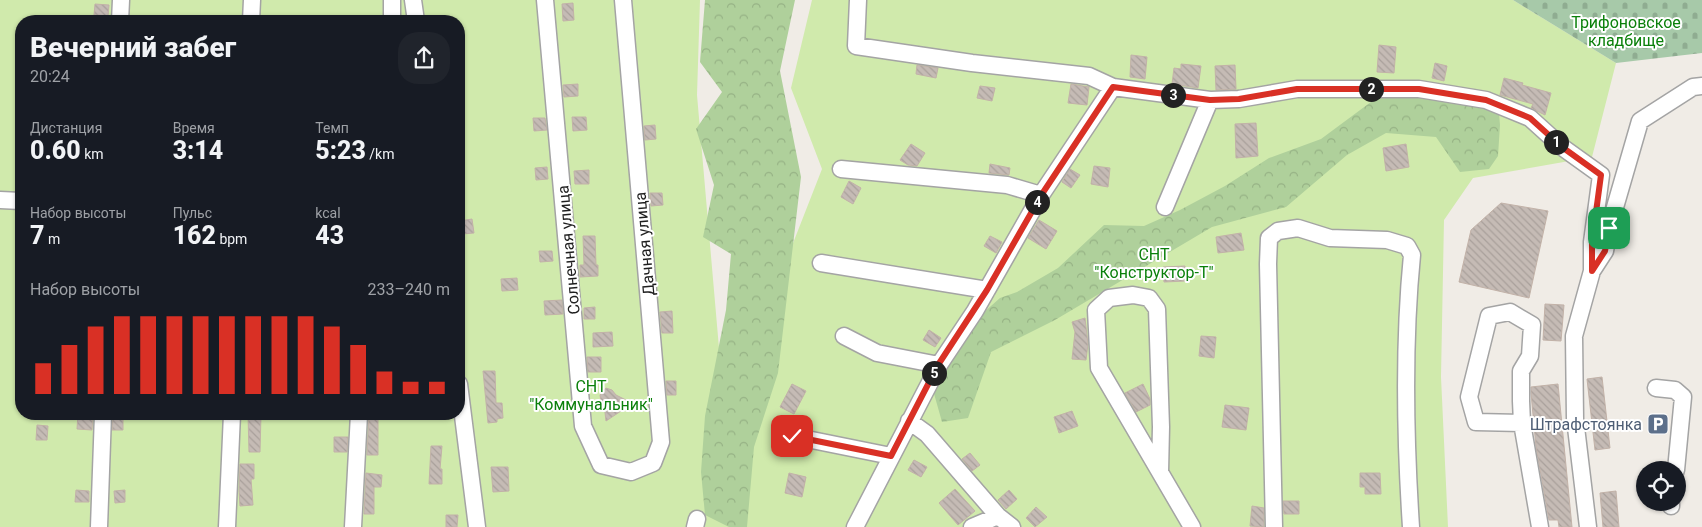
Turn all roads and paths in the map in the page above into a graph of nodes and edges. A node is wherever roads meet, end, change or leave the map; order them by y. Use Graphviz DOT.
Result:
graph roads {
  1 [pos="121,0"];
  2 [pos="252,0"];
  3 [pos="392,0"];
  4 [pos="413,0"];
  5 [pos="546,0"];
  6 [pos="623,0"];
  7 [pos="858,0"];
  8 [pos="120,15"];
  9 [pos="251,15"];
  10 [pos="392,15"];
  11 [pos="415,15"];
  12 [pos="1702,86"];
  13 [pos="1113,87"];
  14 [pos="1210,100"];
  15 [pos="841,169"];
  16 [pos="1042,194"];
  17 [pos="0,200"];
  18 [pos="15,201"];
  19 [pos="1165,207"];
  20 [pos="821,263"];
  21 [pos="1592,271"];
  22 [pos="987,290"];
  23 [pos="844,336"];
  24 [pos="938,365"];
  25 [pos="1656,388"];
  26 [pos="103,420"];
  27 [pos="232,420"];
  28 [pos="359,420"];
  29 [pos="464,420"];
  30 [pos="910,421"];
  31 [pos="1522,423"];
  32 [pos="792,436"];
  33 [pos="891,456"];
  34 [pos="1677,461"];
  35 [pos="631,472"];
  36 [pos="1160,472"];
  37 [pos="998,516"];
  38 [pos="99,527"];
  39 [pos="227,527"];
  40 [pos="353,527"];
  41 [pos="477,527"];
  42 [pos="855,527"];
  43 [pos="972,527"];
  44 [pos="1012,527"];
  45 [pos="1192,527"];
  46 [pos="1274,527"];
  47 [pos="1411,527"];
  48 [pos="1540,527"];
  49 [pos="1588,527"];
  1 -- 8 [label="street"];
  2 -- 9 [label="street"];
  3 -- 10 [label="street"];
  4 -- 11 [label="street"];
  5 -- 35 [label="street, Солнечная улица"];
  6 -- 35 [label="street, Дачная улица"];
  7 -- 13 [label="street"];
  12 -- 21 [label="street"];
  13 -- 14 [label="street"];
  13 -- 16 [label="street"];
  14 -- 19 [label="street"];
  14 -- 21 [label="street"];
  15 -- 16 [label="street"];
  16 -- 22 [label="street"];
  17 -- 18 [label="street"];
  20 -- 22 [label="street"];
  21 -- 49 [label="street"];
  22 -- 24 [label="street"];
  23 -- 24 [label="street"];
  24 -- 30 [label="street"];
  25 -- 34 [label="street"];
  26 -- 38 [label="street"];
  27 -- 39 [label="street"];
  28 -- 40 [label="street"];
  29 -- 41 [label="street"];
  30 -- 33 [label="street"];
  30 -- 37 [label="street"];
  31 -- 31 [label="street"];
  31 -- 48 [label="street"];
  32 -- 33 [label="street"];
  33 -- 42 [label="street"];
  36 -- 36 [label="street"];
  36 -- 45 [label="street"];
  37 -- 43 [label="street"];
  37 -- 44 [label="street"];
  46 -- 47 [label="street"];
}
